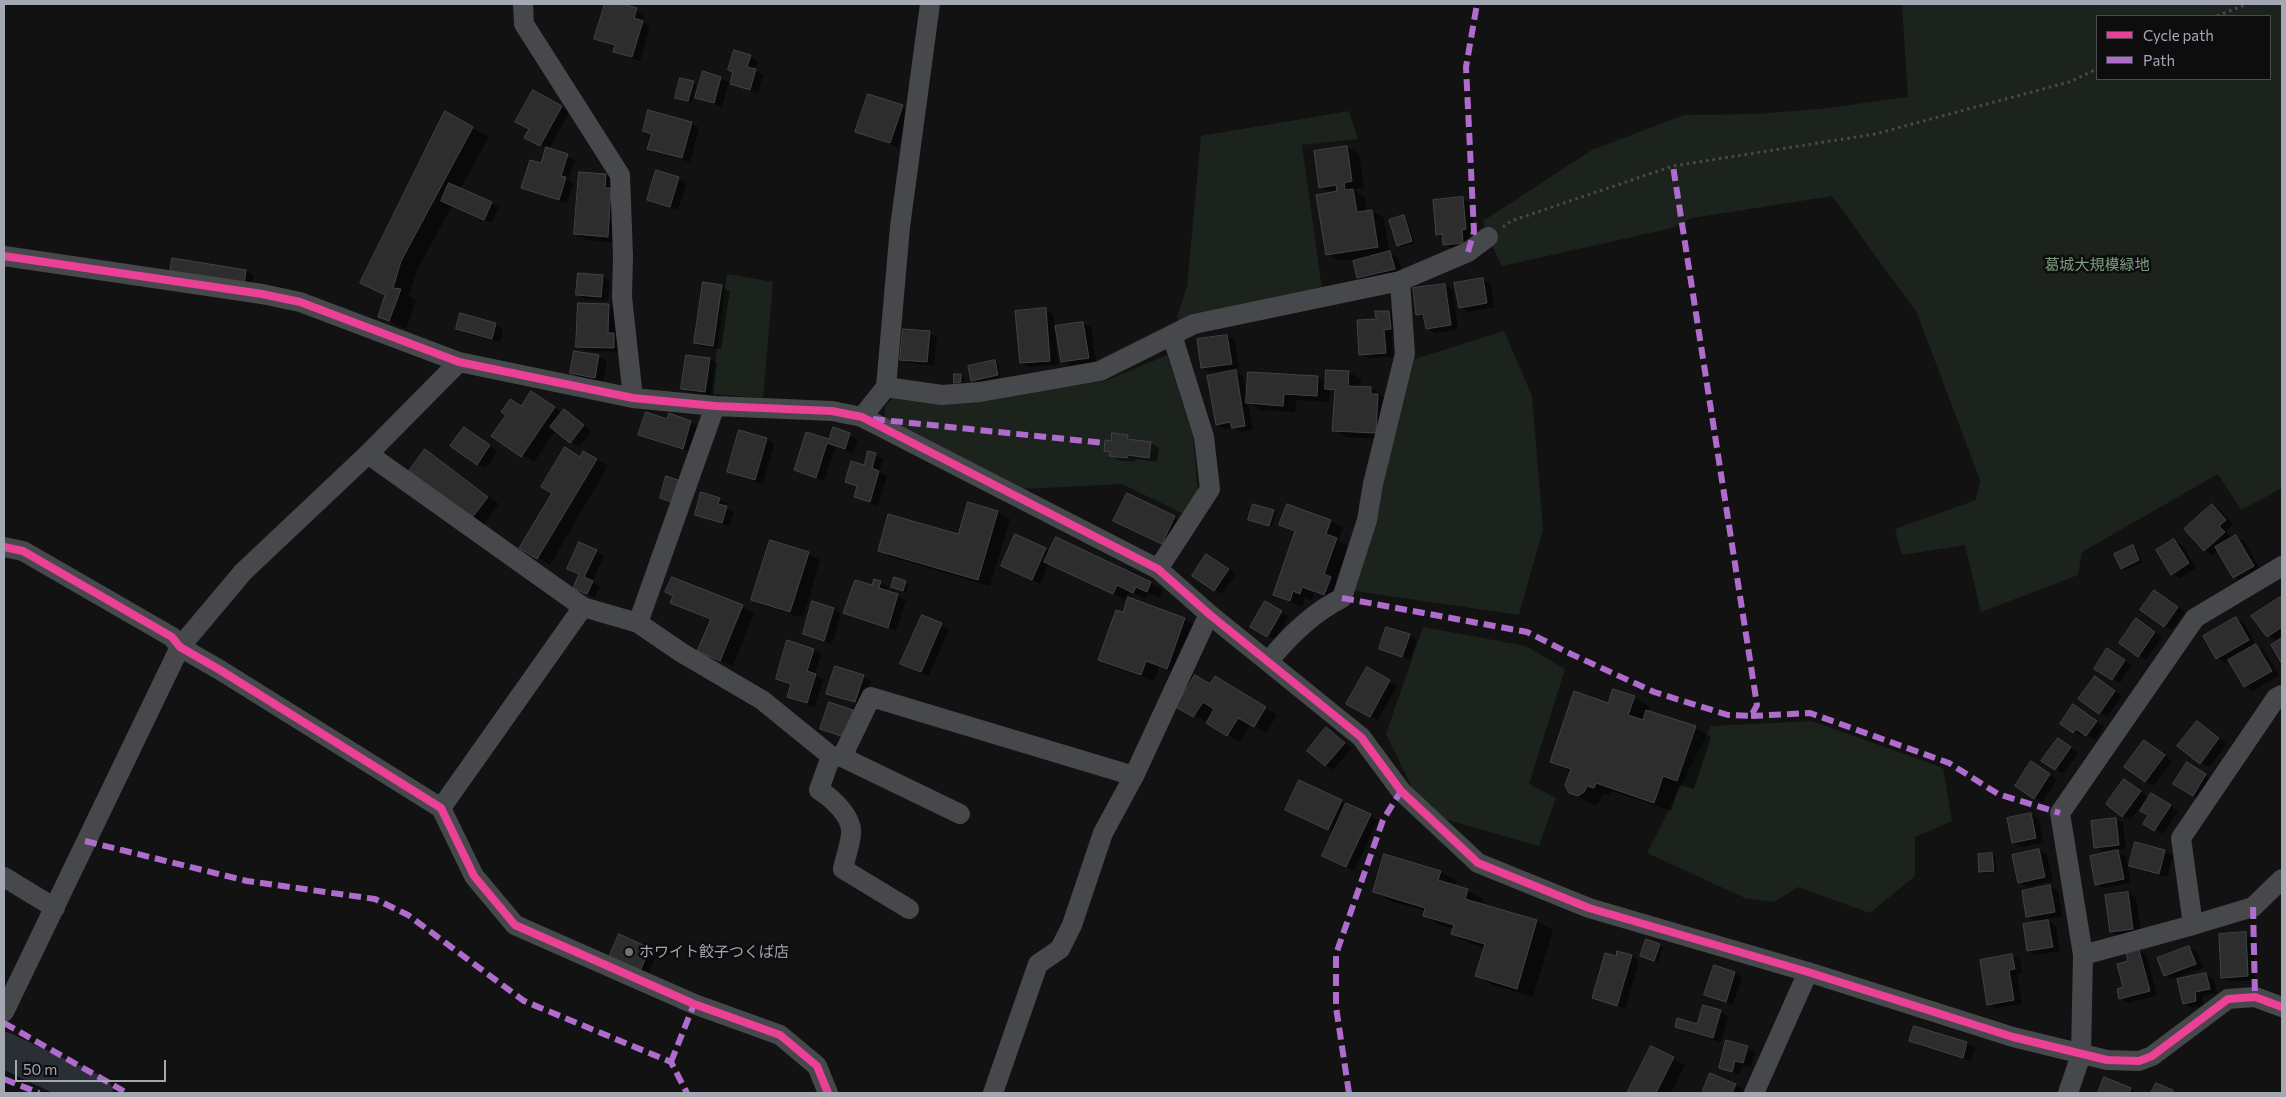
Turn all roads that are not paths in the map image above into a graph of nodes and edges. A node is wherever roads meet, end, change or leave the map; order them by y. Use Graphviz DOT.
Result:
graph roads {
  1 [pos="523,4"];
  2 [pos="930,4"];
  3 [pos="1488,237"];
  4 [pos="4,256"];
  5 [pos="1400,281"];
  6 [pos="1172,335"];
  7 [pos="459,362"];
  8 [pos="886,387"];
  9 [pos="632,398"];
  10 [pos="715,406"];
  11 [pos="862,418"];
  12 [pos="368,454"];
  13 [pos="4,547"];
  14 [pos="2282,566"];
  15 [pos="1158,569"];
  16 [pos="583,607"];
  17 [pos="1209,614"];
  18 [pos="638,623"];
  19 [pos="180,647"];
  20 [pos="1268,662"];
  21 [pos="2282,694"];
  22 [pos="837,757"];
  23 [pos="1134,776"];
  24 [pos="441,808"];
  25 [pos="960,814"];
  26 [pos="4,877"];
  27 [pos="2282,879"];
  28 [pos="55,908"];
  29 [pos="909,909"];
  30 [pos="2193,926"];
  31 [pos="2083,954"];
  32 [pos="1808,972"];
  33 [pos="2282,1007"];
  34 [pos="4,1012"];
  35 [pos="2081,1055"];
  36 [pos="828,1093"];
  37 [pos="993,1093"];
  38 [pos="1754,1093"];
  39 [pos="2068,1093"];
  1 -- 9 [label="street"];
  2 -- 8 [label="street"];
  3 -- 5 [label="street"];
  4 -- 7 [label="street"];
  5 -- 6 [label="street"];
  5 -- 20 [label="street"];
  6 -- 8 [label="street"];
  6 -- 15 [label="street"];
  7 -- 9 [label="street"];
  7 -- 12 [label="street"];
  8 -- 11 [label="street"];
  9 -- 10 [label="street"];
  10 -- 11 [label="street"];
  10 -- 18 [label="street"];
  11 -- 15 [label="street"];
  12 -- 16 [label="street"];
  12 -- 19 [label="street"];
  13 -- 19 [label="street"];
  14 -- 31 [label="street"];
  15 -- 17 [label="street"];
  16 -- 18 [label="street"];
  16 -- 24 [label="street"];
  17 -- 20 [label="street"];
  17 -- 23 [label="street"];
  18 -- 22 [label="street"];
  19 -- 24 [label="street"];
  19 -- 28 [label="street"];
  20 -- 32 [label="street"];
  21 -- 30 [label="street"];
  22 -- 23 [label="street"];
  22 -- 25 [label="street"];
  22 -- 29 [label="street"];
  23 -- 37 [label="street"];
  24 -- 36 [label="street"];
  26 -- 28 [label="street"];
  27 -- 30 [label="street"];
  28 -- 34 [label="street"];
  30 -- 31 [label="street"];
  31 -- 35 [label="street"];
  32 -- 35 [label="street"];
  32 -- 38 [label="street"];
  33 -- 35 [label="street"];
  35 -- 39 [label="street"];
}
